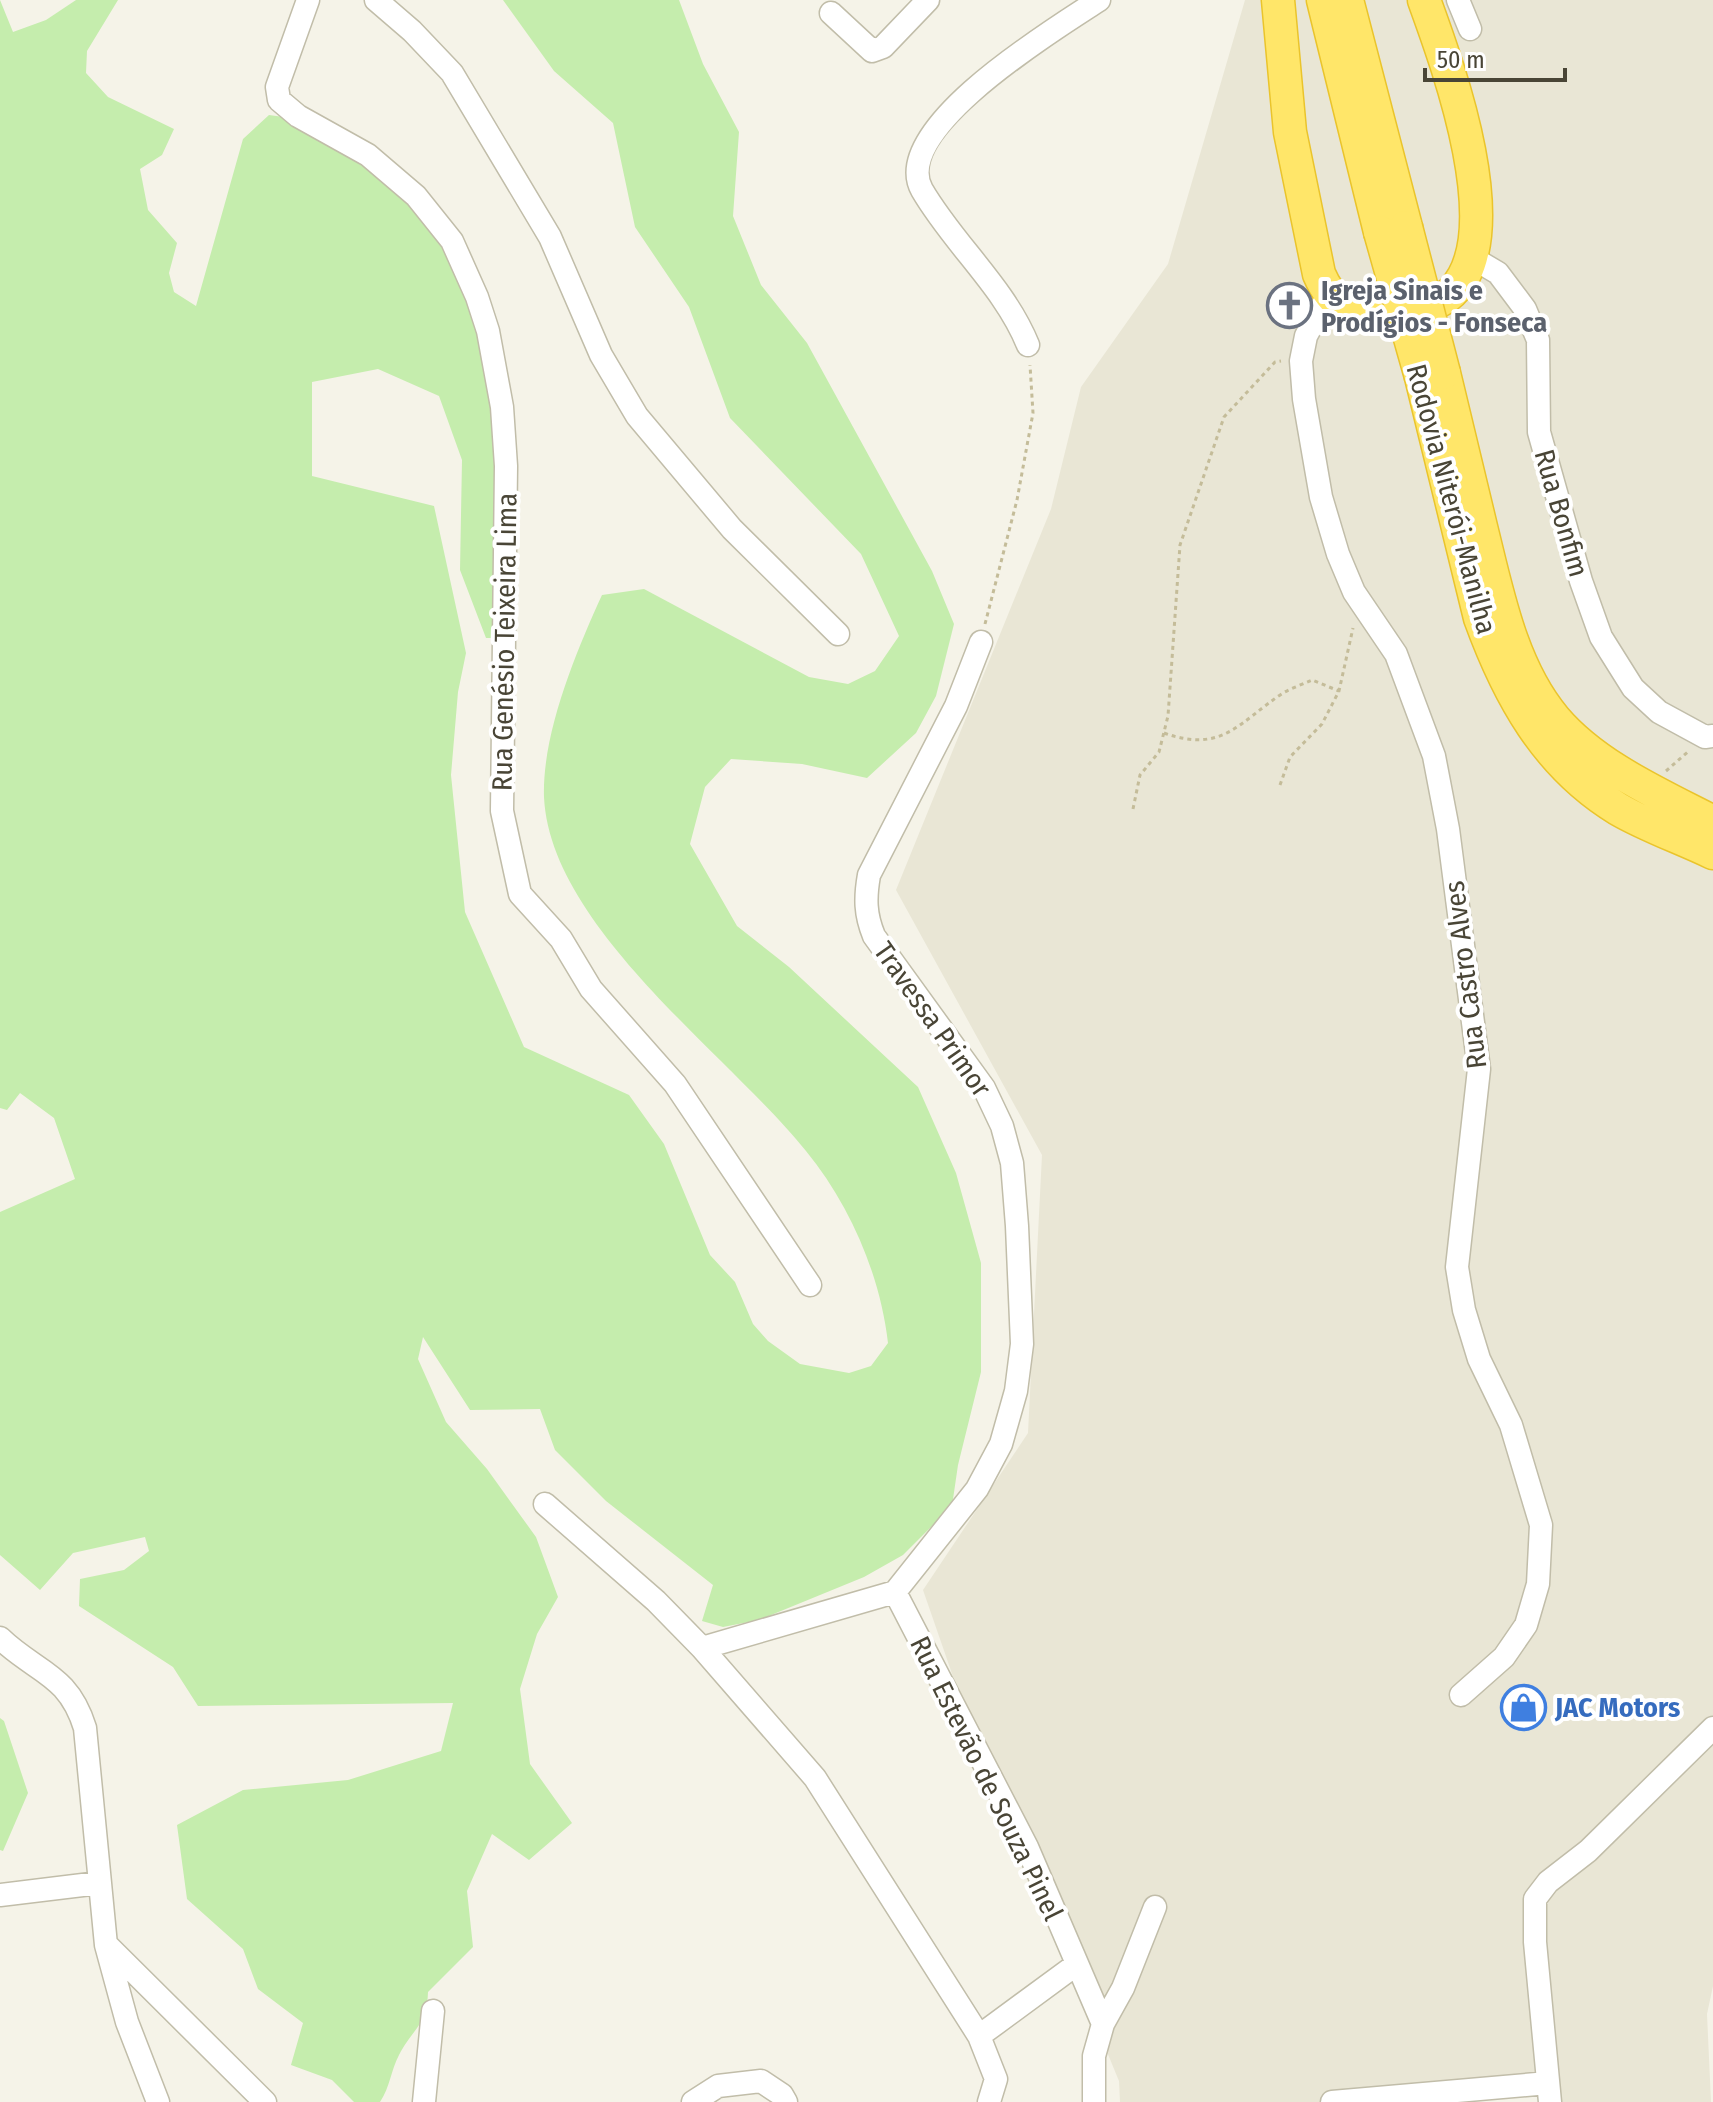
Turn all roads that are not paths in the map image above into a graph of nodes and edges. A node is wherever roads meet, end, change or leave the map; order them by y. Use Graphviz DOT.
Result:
graph roads {
  1 [pos="308,0"];
  2 [pos="376,0"];
  3 [pos="928,0"];
  4 [pos="1099,0"];
  5 [pos="1278,0"];
  6 [pos="1323,0"];
  7 [pos="1347,0"];
  8 [pos="1424,0"];
  9 [pos="1458,0"];
  10 [pos="831,13"];
  11 [pos="1470,29"];
  12 [pos="1393,229"];
  13 [pos="1471,257"];
  14 [pos="1328,295"];
  15 [pos="1028,345"];
  16 [pos="1432,375"];
  17 [pos="838,634"];
  18 [pos="981,642"];
  19 [pos="1710,738"];
  20 [pos="1713,822"];
  21 [pos="1713,853"];
  22 [pos="810,1285"];
  23 [pos="545,1504"];
  24 [pos="895,1592"];
  25 [pos="0,1638"];
  26 [pos="702,1648"];
  27 [pos="1461,1695"];
  28 [pos="1713,1728"];
  29 [pos="99,1883"];
  30 [pos="0,1895"];
  31 [pos="1155,1907"];
  32 [pos="106,1945"];
  33 [pos="1077,1964"];
  34 [pos="433,2011"];
  35 [pos="1103,2024"];
  36 [pos="979,2036"];
  37 [pos="1549,2092"];
  38 [pos="784,2098"];
  39 [pos="158,2102"];
  40 [pos="265,2102"];
  41 [pos="424,2102"];
  42 [pos="693,2102"];
  43 [pos="989,2102"];
  44 [pos="1094,2102"];
  45 [pos="1332,2102"];
  1 -- 22 [label="street, Rua Genésio Teixeira Lima"];
  2 -- 17 [label="street"];
  3 -- 10 [label="street"];
  4 -- 15 [label="street"];
  5 -- 14 [label="highway"];
  6 -- 12 [label="highway, Rodovia Niterói-Manilha"];
  7 -- 12 [label="highway, Rodovia Niterói-Manilha"];
  8 -- 13 [label="highway"];
  9 -- 11 [label="street"];
  12 -- 16 [label="highway, Rodovia Niterói-Manilha, bridge"];
  13 -- 14 [label="highway"];
  13 -- 19 [label="street, Rua Bonfim"];
  14 -- 27 [label="street, Rua Castro Alves"];
  16 -- 20 [label="highway, Rodovia Niterói-Manilha"];
  16 -- 21 [label="highway, Rodovia Niterói-Manilha"];
  18 -- 24 [label="street, Travessa Primor"];
  23 -- 26 [label="street"];
  24 -- 26 [label="street"];
  24 -- 33 [label="street, Rua Estevão de Souza Pinel"];
  25 -- 29 [label="street"];
  26 -- 36 [label="street"];
  28 -- 37 [label="street"];
  29 -- 30 [label="street"];
  29 -- 32 [label="street"];
  31 -- 35 [label="street"];
  32 -- 39 [label="street"];
  32 -- 40 [label="street"];
  33 -- 35 [label="street, Rua Estevão de Souza Pinel"];
  33 -- 36 [label="street"];
  34 -- 41 [label="street"];
  35 -- 44 [label="street"];
  36 -- 43 [label="street"];
  37 -- 45 [label="street"];
  38 -- 42 [label="street"];
}
